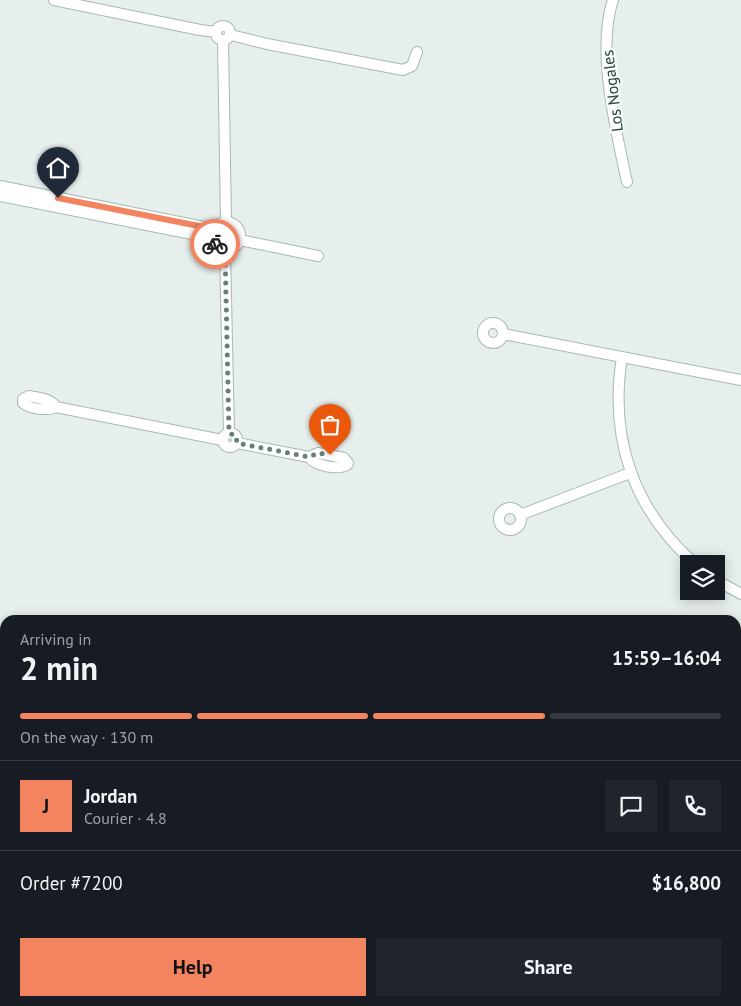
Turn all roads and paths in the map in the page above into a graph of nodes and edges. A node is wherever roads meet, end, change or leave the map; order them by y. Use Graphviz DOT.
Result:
graph roads {
  1 [pos="54,0"];
  2 [pos="613,0"];
  3 [pos="227,38"];
  4 [pos="417,52"];
  5 [pos="627,182"];
  6 [pos="0,186"];
  7 [pos="0,196"];
  8 [pos="226,222"];
  9 [pos="213,233"];
  10 [pos="240,240"];
  11 [pos="225,250"];
  12 [pos="318,256"];
  13 [pos="503,334"];
  14 [pos="622,357"];
  15 [pos="741,380"];
  16 [pos="56,407"];
  17 [pos="226,436"];
  18 [pos="309,457"];
  19 [pos="630,473"];
  20 [pos="520,515"];
  21 [pos="685,555"];
  22 [pos="725,585"];
  23 [pos="741,594"];
  1 -- 3 [label="street"];
  2 -- 5 [label="street, Los Nogales"];
  3 -- 4 [label="street"];
  3 -- 8 [label="street"];
  6 -- 9 [label="street"];
  7 -- 9 [label="street"];
  8 -- 9 [label="street"];
  8 -- 10 [label="street"];
  9 -- 11 [label="street"];
  10 -- 11 [label="street"];
  10 -- 12 [label="street"];
  11 -- 17 [label="street"];
  13 -- 14 [label="street"];
  14 -- 15 [label="street"];
  14 -- 19 [label="street"];
  16 -- 17 [label="street"];
  17 -- 18 [label="street"];
  19 -- 20 [label="street"];
  19 -- 21 [label="street"];
  22 -- 23 [label="street"];
}
